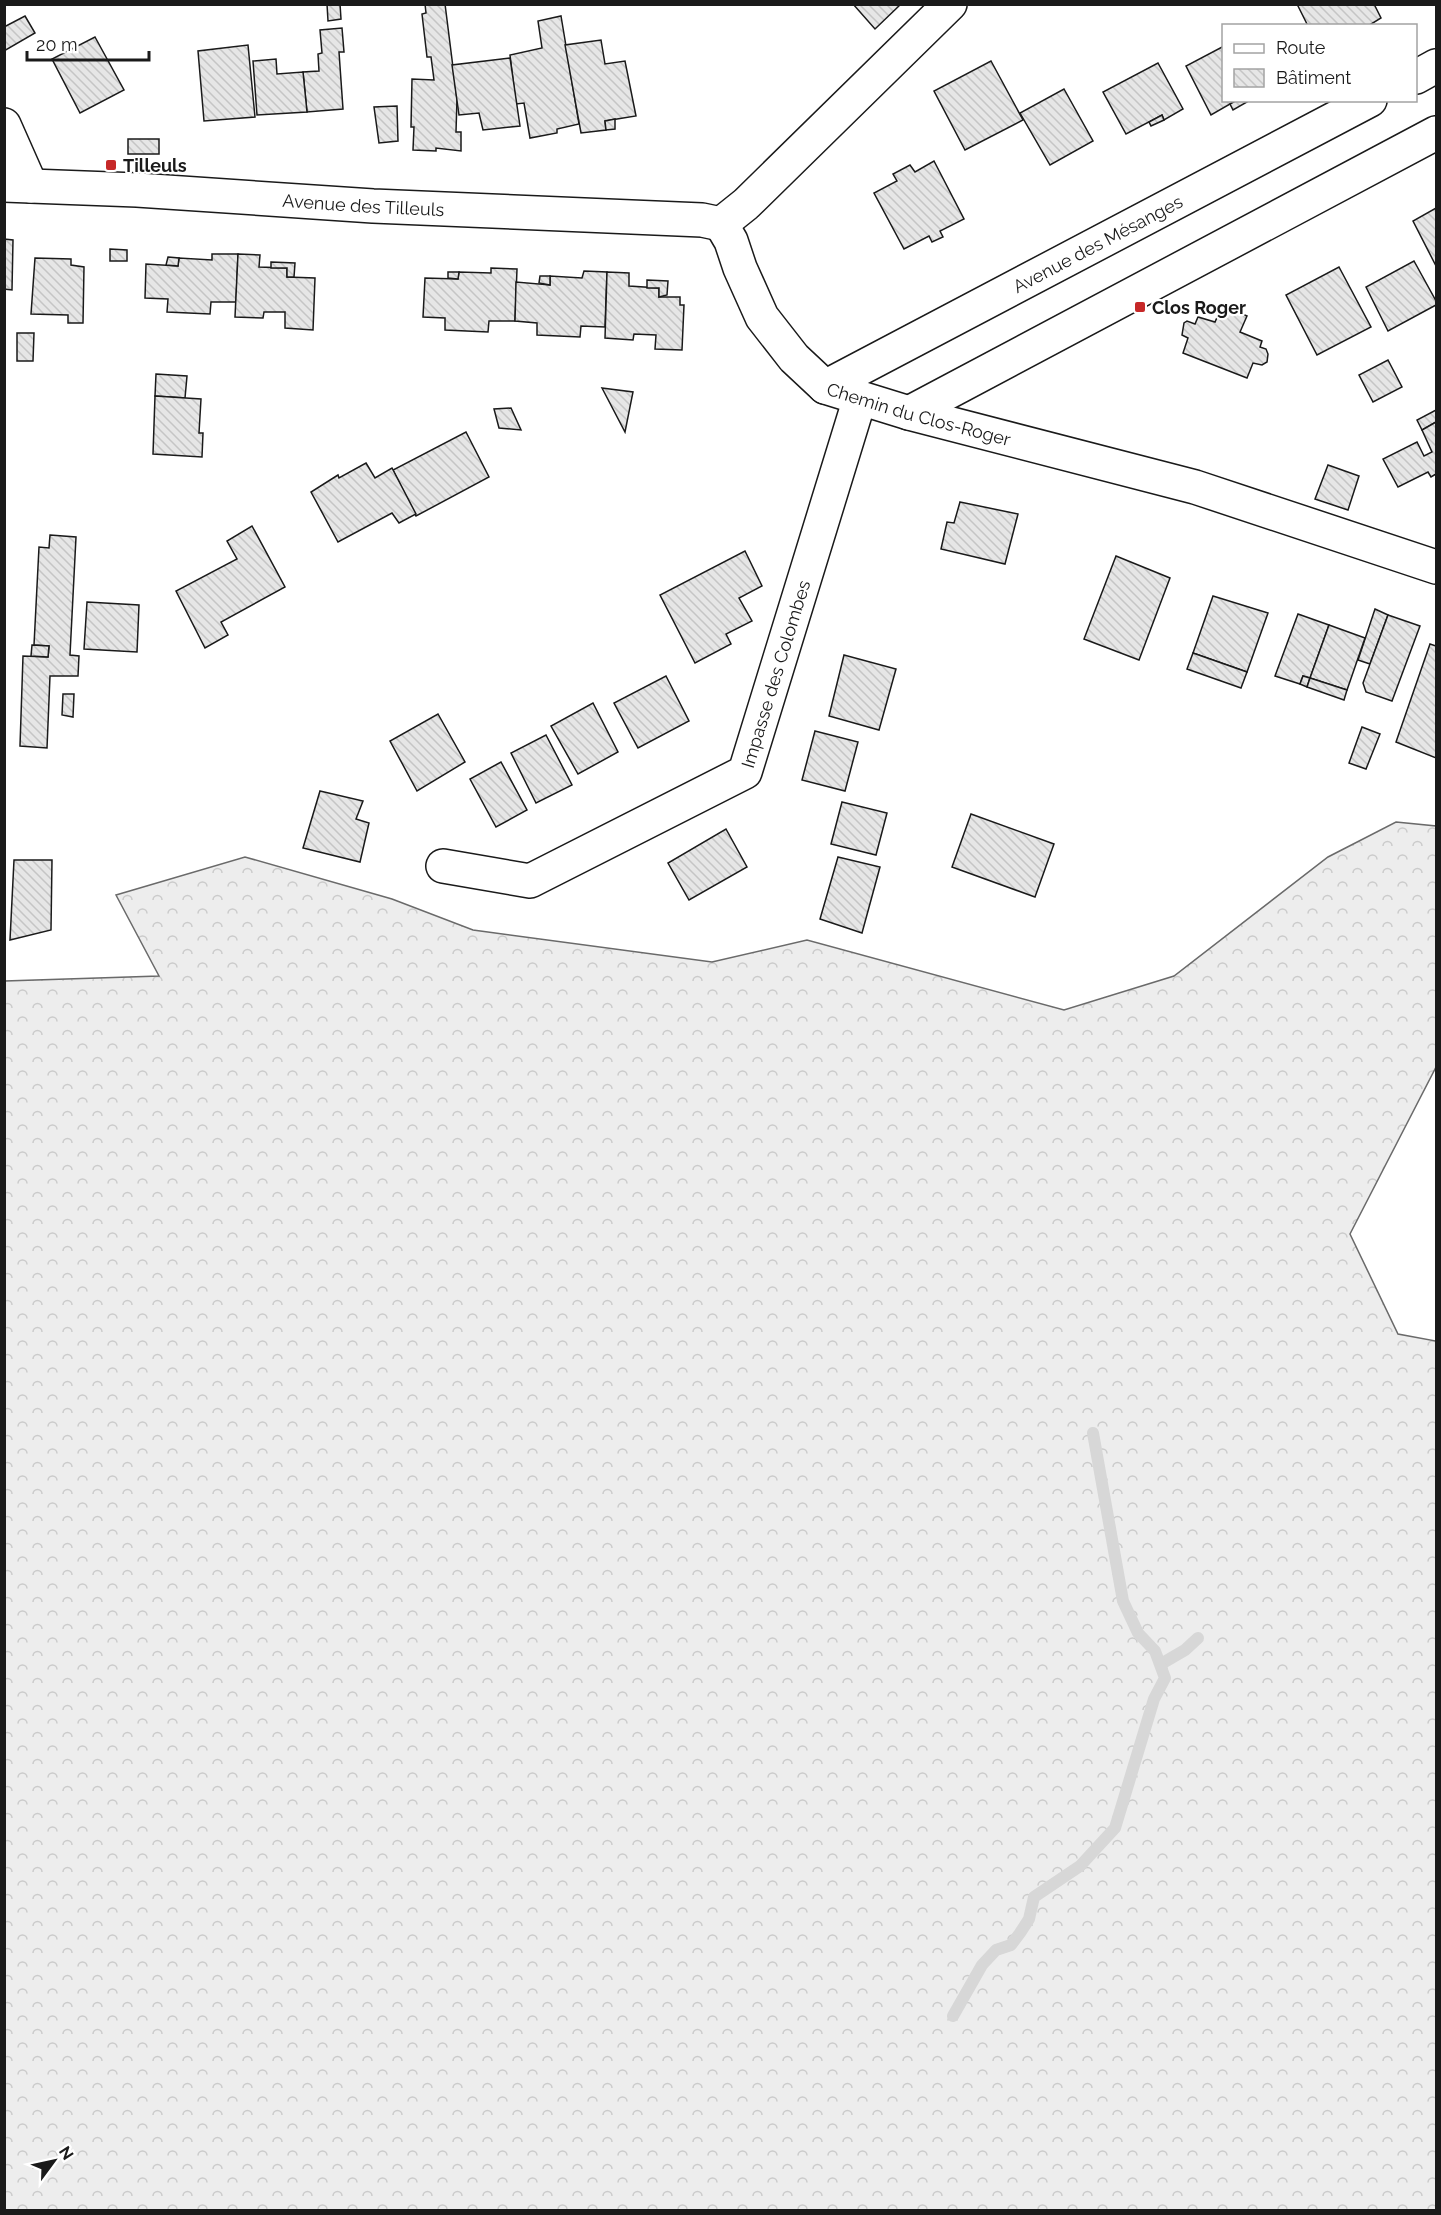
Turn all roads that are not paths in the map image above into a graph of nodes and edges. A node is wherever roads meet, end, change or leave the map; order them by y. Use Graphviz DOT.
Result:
graph roads {
  1 [pos="950,4"];
  2 [pos="1437,66"];
  3 [pos="1417,76"];
  4 [pos="1366,102"];
  5 [pos="4,124"];
  6 [pos="1437,133"];
  7 [pos="18,185"];
  8 [pos="721,224"];
  9 [pos="825,387"];
  10 [pos="860,398"];
  11 [pos="909,414"];
  12 [pos="1437,567"];
  13 [pos="443,866"];
  1 -- 8 [label="street"];
  2 -- 3 [label="street"];
  4 -- 9 [label="street, Avenue des Mésanges"];
  5 -- 7 [label="street"];
  6 -- 11 [label="street"];
  7 -- 8 [label="street, Avenue des Tilleuls"];
  8 -- 9 [label="street, Chemin du Clos-Roger"];
  9 -- 10 [label="street, Chemin du Clos-Roger"];
  10 -- 11 [label="street, Chemin du Clos-Roger"];
  10 -- 13 [label="street, Impasse des Colombes"];
  11 -- 12 [label="street, Chemin du Clos-Roger"];
}
